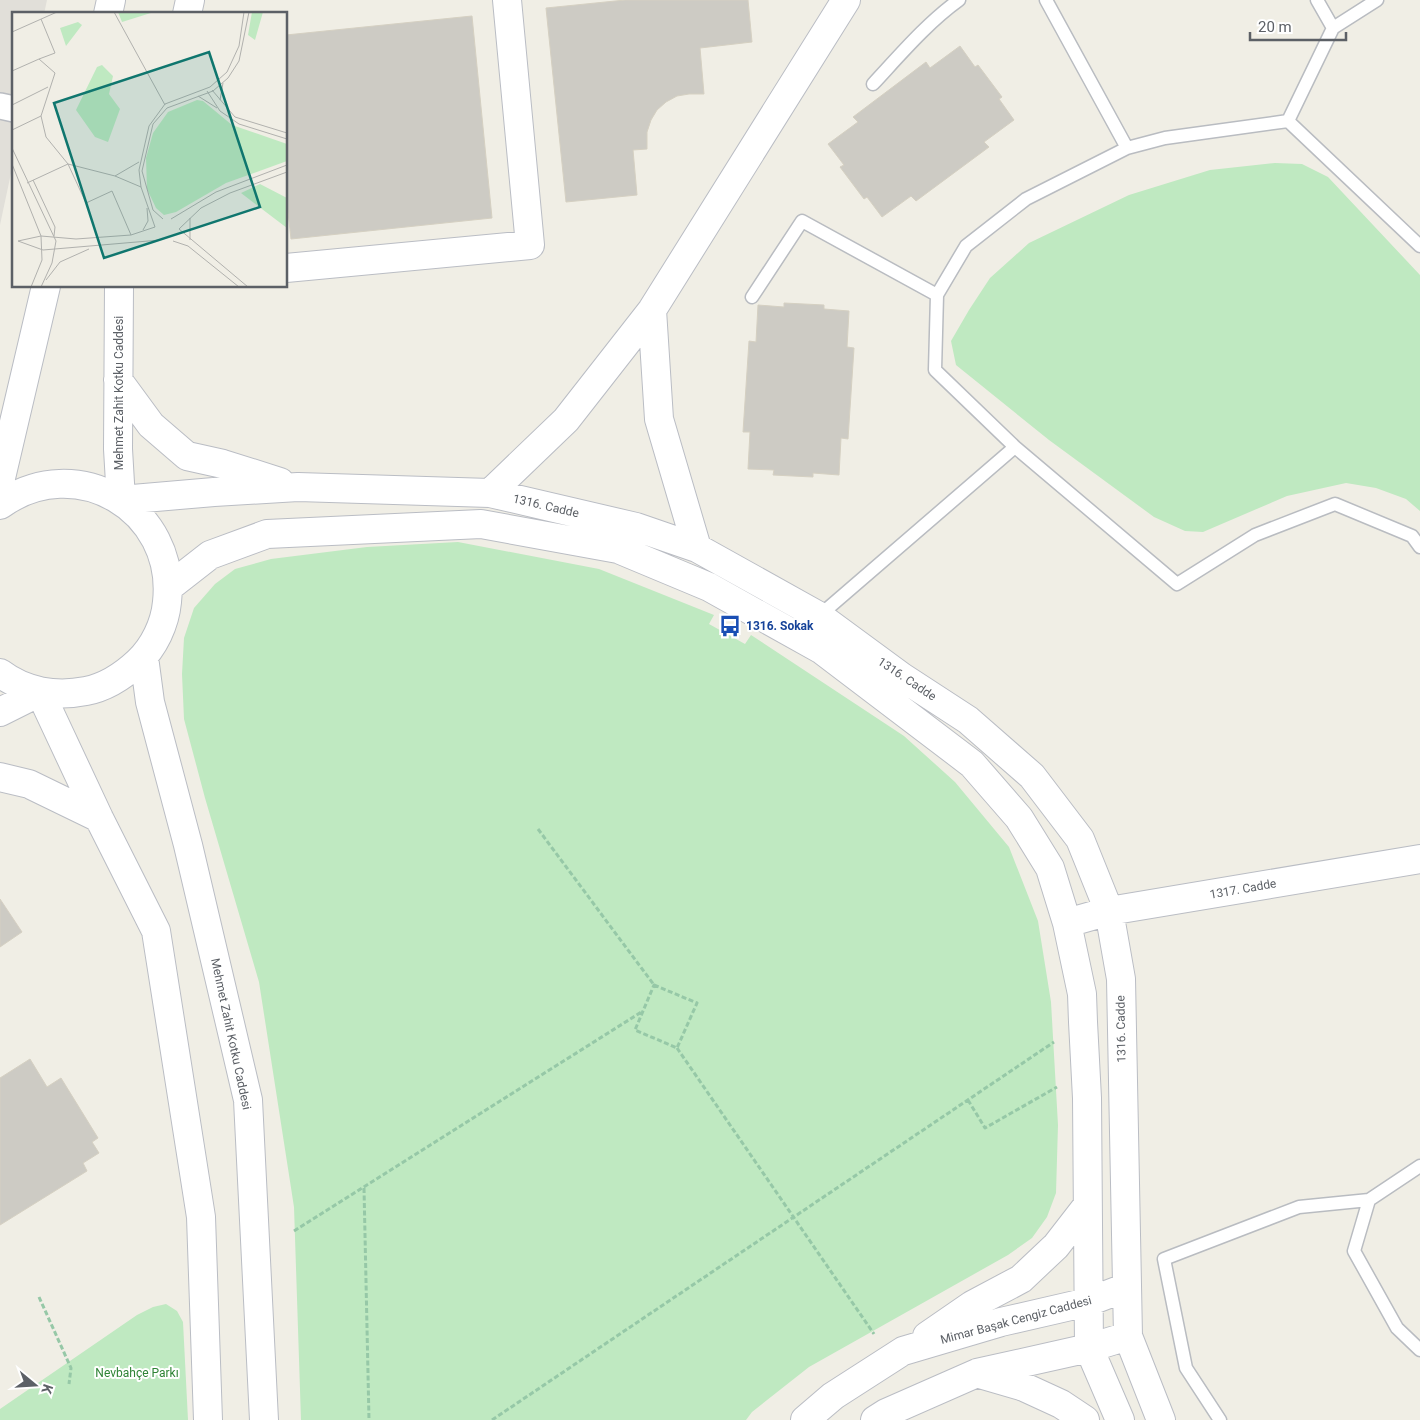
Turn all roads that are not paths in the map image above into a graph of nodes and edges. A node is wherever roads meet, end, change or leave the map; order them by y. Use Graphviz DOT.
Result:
graph roads {
  1 [pos="508,0"];
  2 [pos="846,0"];
  3 [pos="959,0"];
  4 [pos="1046,0"];
  5 [pos="1318,0"];
  6 [pos="1376,0"];
  7 [pos="1332,28"];
  8 [pos="873,84"];
  9 [pos="1288,121"];
  10 [pos="1127,148"];
  11 [pos="1420,246"];
  12 [pos="288,268"];
  13 [pos="46,288"];
  14 [pos="119,288"];
  15 [pos="937,295"];
  16 [pos="752,297"];
  17 [pos="652,310"];
  18 [pos="118,380"];
  19 [pos="1015,447"];
  20 [pos="0,482"];
  21 [pos="298,487"];
  22 [pos="490,493"];
  23 [pos="121,500"];
  24 [pos="0,505"];
  25 [pos="697,548"];
  26 [pos="1420,548"];
  27 [pos="169,587"];
  28 [pos="819,616"];
  29 [pos="144,657"];
  30 [pos="0,673"];
  31 [pos="40,692"];
  32 [pos="0,712"];
  33 [pos="0,777"];
  34 [pos="99,818"];
  35 [pos="1420,860"];
  36 [pos="1109,911"];
  37 [pos="1067,923"];
  38 [pos="1420,1166"];
  39 [pos="1369,1200"];
  40 [pos="1087,1206"];
  41 [pos="1127,1287"];
  42 [pos="1088,1302"];
  43 [pos="1128,1336"];
  44 [pos="1089,1348"];
  45 [pos="1420,1350"];
  46 [pos="897,1355"];
  47 [pos="976,1373"];
  48 [pos="208,1420"];
  49 [pos="264,1420"];
  50 [pos="805,1420"];
  51 [pos="876,1420"];
  52 [pos="1085,1420"];
  53 [pos="1120,1420"];
  54 [pos="1161,1420"];
  55 [pos="1220,1420"];
  1 -- 12 [label="street"];
  2 -- 17 [label="street"];
  3 -- 8 [label="lane"];
  4 -- 10 [label="lane"];
  5 -- 7 [label="lane"];
  6 -- 7 [label="lane"];
  7 -- 9 [label="lane"];
  9 -- 10 [label="lane"];
  9 -- 11 [label="lane"];
  10 -- 15 [label="lane"];
  13 -- 20 [label="street"];
  14 -- 18 [label="street, Mehmet Zahit Kotku Caddesi"];
  15 -- 16 [label="lane"];
  15 -- 19 [label="lane"];
  17 -- 22 [label="street"];
  17 -- 25 [label="street"];
  18 -- 21 [label="street"];
  18 -- 23 [label="street, Mehmet Zahit Kotku Caddesi"];
  19 -- 26 [label="lane"];
  19 -- 28 [label="lane"];
  21 -- 22 [label="street, 1316. Cadde"];
  21 -- 23 [label="street, 1316. Cadde"];
  22 -- 25 [label="street, 1316. Cadde"];
  23 -- 24 [label="street"];
  23 -- 27 [label="street"];
  25 -- 28 [label="street, 1316. Cadde"];
  27 -- 29 [label="street"];
  27 -- 37 [label="street"];
  28 -- 36 [label="street, 1316. Cadde"];
  29 -- 31 [label="street"];
  29 -- 49 [label="street, Mehmet Zahit Kotku Caddesi"];
  30 -- 31 [label="street"];
  31 -- 32 [label="street"];
  31 -- 34 [label="street"];
  33 -- 34 [label="street"];
  34 -- 48 [label="street"];
  35 -- 36 [label="street, 1317. Cadde"];
  36 -- 37 [label="street, 1317. Cadde"];
  36 -- 41 [label="street, 1316. Cadde"];
  37 -- 40 [label="street"];
  38 -- 39 [label="lane"];
  39 -- 45 [label="lane"];
  39 -- 55 [label="lane"];
  40 -- 42 [label="street"];
  40 -- 46 [label="street"];
  41 -- 42 [label="street, Mimar Başak Cengiz Caddesi"];
  41 -- 43 [label="street, 1316. Cadde"];
  42 -- 44 [label="street"];
  42 -- 46 [label="street, Mimar Başak Cengiz Caddesi"];
  43 -- 44 [label="street"];
  43 -- 54 [label="street, 1316. Cadde"];
  44 -- 47 [label="street"];
  44 -- 53 [label="street"];
  46 -- 50 [label="street, Mimar Başak Cengiz Caddesi"];
  47 -- 51 [label="street"];
  47 -- 52 [label="street"];
}
